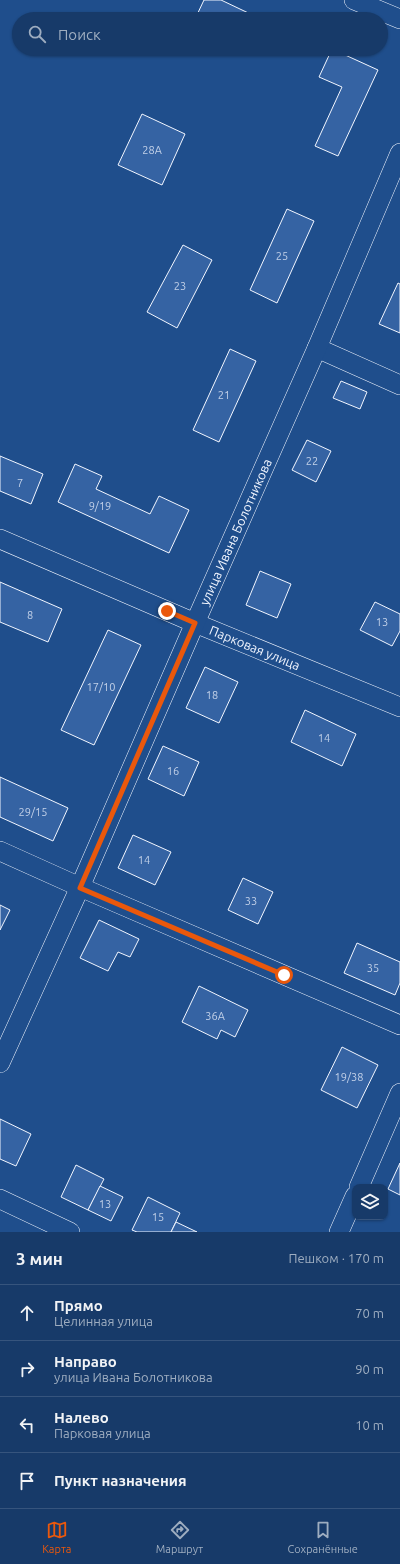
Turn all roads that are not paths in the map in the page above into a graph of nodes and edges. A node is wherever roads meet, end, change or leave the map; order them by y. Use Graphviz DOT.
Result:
graph roads {
  1 [pos="354,0"];
  2 [pos="383,12"];
  3 [pos="388,14"];
  4 [pos="400,19"];
  5 [pos="400,153"];
  6 [pos="317,348"];
  7 [pos="400,385"];
  8 [pos="0,539"];
  9 [pos="195,623"];
  10 [pos="400,707"];
  11 [pos="0,851"];
  12 [pos="80,888"];
  13 [pos="400,1025"];
  14 [pos="0,1063"];
  15 [pos="400,1093"];
  16 [pos="360,1184"];
  17 [pos="0,1199"];
  18 [pos="352,1203"];
  19 [pos="70,1232"];
  20 [pos="339,1232"];
  1 -- 2 [label="street"];
  3 -- 4 [label="street"];
  5 -- 6 [label="street, улица Ивана Болотникова"];
  6 -- 7 [label="street"];
  6 -- 9 [label="street, улица Ивана Болотникова"];
  8 -- 9 [label="street, Парковая улица"];
  9 -- 10 [label="street, Парковая улица"];
  9 -- 12 [label="street, улица Ивана Болотникова"];
  11 -- 12 [label="street"];
  12 -- 13 [label="street"];
  12 -- 14 [label="street, улица Ивана Болотникова"];
  15 -- 16 [label="street"];
  17 -- 19 [label="street"];
  18 -- 20 [label="street"];
}
